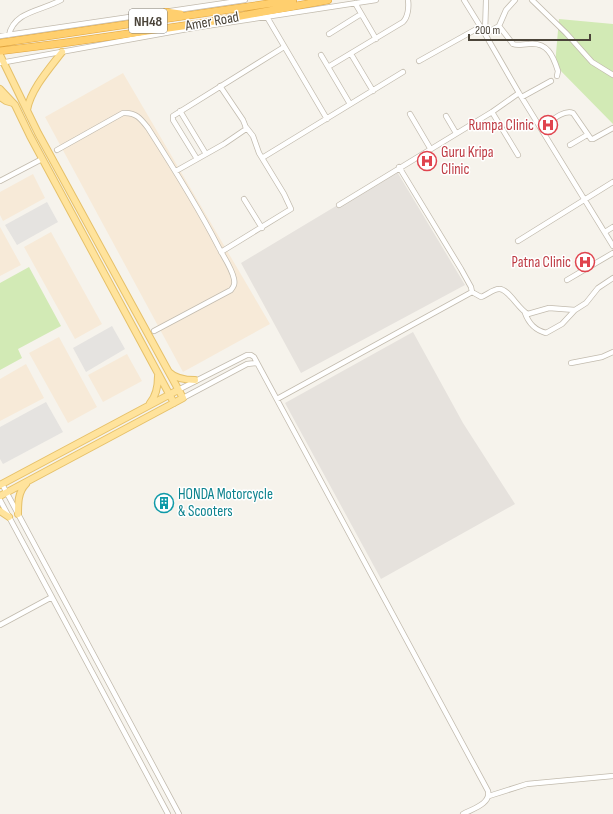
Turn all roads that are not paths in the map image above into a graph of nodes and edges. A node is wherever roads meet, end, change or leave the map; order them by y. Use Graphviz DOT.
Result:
graph roads {
  1 [pos="60,0"];
  2 [pos="245,0"];
  3 [pos="293,0"];
  4 [pos="328,0"];
  5 [pos="376,0"];
  6 [pos="408,0"];
  7 [pos="464,0"];
  8 [pos="486,0"];
  9 [pos="515,0"];
  10 [pos="532,0"];
  11 [pos="253,3"];
  12 [pos="355,3"];
  13 [pos="166,12"];
  14 [pos="361,14"];
  15 [pos="186,15"];
  16 [pos="267,17"];
  17 [pos="203,23"];
  18 [pos="498,26"];
  19 [pos="480,27"];
  20 [pos="193,28"];
  21 [pos="329,34"];
  22 [pos="485,34"];
  23 [pos="9,35"];
  24 [pos="376,39"];
  25 [pos="1,40"];
  26 [pos="284,47"];
  27 [pos="2,52"];
  28 [pos="62,52"];
  29 [pos="351,54"];
  30 [pos="322,55"];
  31 [pos="419,61"];
  32 [pos="2,63"];
  33 [pos="328,67"];
  34 [pos="403,72"];
  35 [pos="613,75"];
  36 [pos="557,76"];
  37 [pos="551,81"];
  38 [pos="220,86"];
  39 [pos="0,89"];
  40 [pos="374,90"];
  41 [pos="520,95"];
  42 [pos="0,97"];
  43 [pos="13,103"];
  44 [pos="350,104"];
  45 [pos="27,110"];
  46 [pos="180,111"];
  47 [pos="492,112"];
  48 [pos="410,114"];
  49 [pos="446,116"];
  50 [pos="327,119"];
  51 [pos="246,127"];
  52 [pos="541,128"];
  53 [pos="613,128"];
  54 [pos="456,133"];
  55 [pos="587,134"];
  56 [pos="570,145"];
  57 [pos="430,148"];
  58 [pos="57,150"];
  59 [pos="206,154"];
  60 [pos="518,155"];
  61 [pos="262,158"];
  62 [pos="42,159"];
  63 [pos="197,159"];
  64 [pos="399,167"];
  65 [pos="176,171"];
  66 [pos="0,180"];
  67 [pos="613,182"];
  68 [pos="244,199"];
  69 [pos="585,200"];
  70 [pos="339,204"];
  71 [pos="613,227"];
  72 [pos="262,228"];
  73 [pos="605,232"];
  74 [pos="518,240"];
  75 [pos="613,246"];
  76 [pos="221,252"];
  77 [pos="613,253"];
  78 [pos="613,278"];
  79 [pos="567,280"];
  80 [pos="472,292"];
  81 [pos="575,310"];
  82 [pos="525,313"];
  83 [pos="154,331"];
  84 [pos="149,337"];
  85 [pos="141,342"];
  86 [pos="613,352"];
  87 [pos="257,363"];
  88 [pos="571,363"];
  89 [pos="168,371"];
  90 [pos="158,374"];
  91 [pos="195,380"];
  92 [pos="178,390"];
  93 [pos="169,394"];
  94 [pos="182,398"];
  95 [pos="277,399"];
  96 [pos="174,403"];
  97 [pos="148,406"];
  98 [pos="28,481"];
  99 [pos="1,485"];
  100 [pos="7,492"];
  101 [pos="0,496"];
  102 [pos="0,500"];
  103 [pos="0,511"];
  104 [pos="18,514"];
  105 [pos="9,517"];
  106 [pos="52,597"];
  107 [pos="0,625"];
  108 [pos="613,776"];
  109 [pos="489,796"];
  110 [pos="168,814"];
  111 [pos="179,814"];
  112 [pos="463,814"];
  1 -- 23 [label="street"];
  2 -- 13 [label="street"];
  3 -- 11 [label="highway, Amer Road / NH48"];
  4 -- 17 [label="highway, Amer Road / NH48"];
  5 -- 12 [label="street"];
  6 -- 24 [label="street"];
  7 -- 19 [label="street"];
  8 -- 22 [label="street"];
  9 -- 18 [label="street"];
  10 -- 35 [label="street"];
  11 -- 15 [label="highway, Amer Road / NH48"];
  12 -- 14 [label="street"];
  12 -- 16 [label="street"];
  13 -- 15 [label="highway"];
  13 -- 23 [label="street"];
  14 -- 21 [label="street"];
  14 -- 24 [label="street"];
  15 -- 25 [label="highway, Amer Road / NH48"];
  16 -- 20 [label="street"];
  16 -- 26 [label="street"];
  17 -- 20 [label="highway"];
  17 -- 27 [label="highway, Amer Road / NH48"];
  18 -- 22 [label="street"];
  18 -- 36 [label="street"];
  19 -- 22 [label="street"];
  19 -- 31 [label="street"];
  20 -- 28 [label="street"];
  22 -- 41 [label="street"];
  23 -- 25 [label="street"];
  24 -- 29 [label="street"];
  26 -- 38 [label="street"];
  26 -- 50 [label="street"];
  27 -- 32 [label="main road"];
  28 -- 32 [label="street"];
  28 -- 45 [label="main road"];
  29 -- 33 [label="street"];
  29 -- 40 [label="street"];
  30 -- 33 [label="street"];
  32 -- 45 [label="main road"];
  33 -- 44 [label="street"];
  34 -- 40 [label="street"];
  37 -- 41 [label="street"];
  38 -- 46 [label="street"];
  38 -- 51 [label="street"];
  39 -- 43 [label="main road"];
  40 -- 44 [label="street"];
  41 -- 47 [label="street"];
  41 -- 52 [label="street"];
  42 -- 43 [label="main road"];
  43 -- 62 [label="main road"];
  44 -- 50 [label="street"];
  45 -- 84 [label="main road"];
  46 -- 59 [label="street"];
  46 -- 63 [label="street"];
  47 -- 54 [label="street"];
  47 -- 60 [label="street"];
  48 -- 57 [label="street"];
  49 -- 54 [label="street"];
  50 -- 61 [label="street"];
  51 -- 59 [label="street"];
  51 -- 61 [label="street"];
  52 -- 55 [label="street"];
  52 -- 69 [label="street"];
  53 -- 55 [label="street"];
  54 -- 57 [label="street"];
  55 -- 56 [label="street"];
  57 -- 64 [label="street"];
  58 -- 65 [label="street"];
  59 -- 63 [label="street"];
  61 -- 72 [label="street"];
  62 -- 66 [label="street"];
  62 -- 85 [label="main road"];
  63 -- 65 [label="street"];
  64 -- 70 [label="street"];
  64 -- 80 [label="street"];
  65 -- 76 [label="street"];
  67 -- 69 [label="street"];
  68 -- 72 [label="street"];
  69 -- 73 [label="street"];
  69 -- 74 [label="street"];
  71 -- 73 [label="street"];
  72 -- 76 [label="street"];
  73 -- 75 [label="street"];
  76 -- 83 [label="street"];
  77 -- 79 [label="street"];
  78 -- 81 [label="street"];
  80 -- 82 [label="street"];
  80 -- 95 [label="street"];
  81 -- 82 [label="street"];
  81 -- 82 [label="street"];
  84 -- 85 [label="main road"];
  84 -- 89 [label="main road"];
  85 -- 90 [label="main road"];
  86 -- 88 [label="street"];
  87 -- 91 [label="street"];
  87 -- 94 [label="street"];
  87 -- 95 [label="street"];
  89 -- 91 [label="main road"];
  89 -- 92 [label="main road"];
  90 -- 93 [label="main road"];
  90 -- 97 [label="main road"];
  91 -- 92 [label="street"];
  92 -- 93 [label="main road"];
  92 -- 94 [label="main road"];
  93 -- 96 [label="main road"];
  93 -- 97 [label="main road"];
  94 -- 96 [label="main road"];
  95 -- 109 [label="street"];
  96 -- 98 [label="main road"];
  97 -- 99 [label="main road"];
  98 -- 100 [label="main road"];
  98 -- 104 [label="main road"];
  99 -- 100 [label="street"];
  100 -- 101 [label="main road"];
  100 -- 104 [label="street"];
  102 -- 105 [label="street"];
  103 -- 105 [label="main road"];
  104 -- 111 [label="street"];
  105 -- 106 [label="street"];
  106 -- 107 [label="street"];
  106 -- 110 [label="street"];
  108 -- 109 [label="street"];
  109 -- 112 [label="street"];
}
